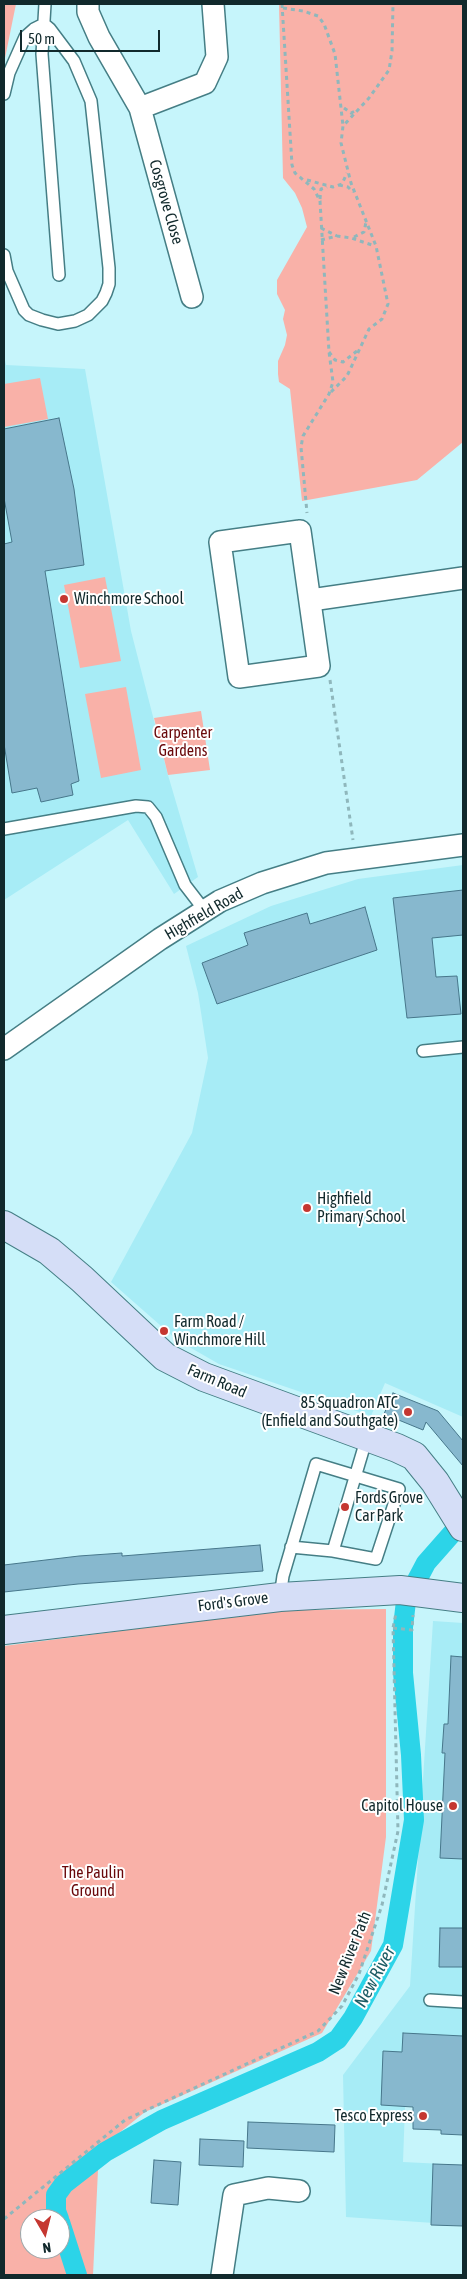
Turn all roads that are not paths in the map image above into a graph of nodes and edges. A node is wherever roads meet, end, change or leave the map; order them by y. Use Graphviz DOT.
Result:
graph roads {
  1 [pos="45,4"];
  2 [pos="88,4"];
  3 [pos="213,4"];
  4 [pos="44,24"];
  5 [pos="4,94"];
  6 [pos="140,108"];
  7 [pos="4,255"];
  8 [pos="60,275"];
  9 [pos="192,296"];
  10 [pos="463,578"];
  11 [pos="310,600"];
  12 [pos="4,829"];
  13 [pos="463,845"];
  14 [pos="205,911"];
  15 [pos="463,1047"];
  16 [pos="4,1049"];
  17 [pos="423,1051"];
  18 [pos="4,1225"];
  19 [pos="368,1437"];
  20 [pos="356,1474"];
  21 [pos="460,1521"];
  22 [pos="291,1547"];
  23 [pos="333,1551"];
  24 [pos="280,1596"];
  25 [pos="463,1598"];
  26 [pos="4,1630"];
  27 [pos="430,2000"];
  28 [pos="463,2002"];
  29 [pos="299,2191"];
  30 [pos="222,2275"];
  1 -- 4 [label="lane"];
  2 -- 6 [label="street, Cosgrove Close"];
  3 -- 6 [label="street"];
  4 -- 5 [label="lane"];
  4 -- 7 [label="lane"];
  4 -- 8 [label="lane"];
  6 -- 9 [label="street, Cosgrove Close"];
  10 -- 11 [label="street"];
  11 -- 11 [label="street"];
  12 -- 14 [label="lane"];
  13 -- 14 [label="street, Highfield Road"];
  14 -- 16 [label="street, Highfield Road"];
  15 -- 17 [label="lane"];
  18 -- 19 [label="street, Farm Road"];
  19 -- 20 [label="lane"];
  19 -- 21 [label="street, Farm Road"];
  20 -- 22 [label="lane"];
  20 -- 23 [label="lane"];
  20 -- 23 [label="lane"];
  22 -- 23 [label="lane"];
  22 -- 24 [label="lane"];
  24 -- 25 [label="street, Ford's Grove"];
  24 -- 26 [label="street, Ford's Grove"];
  27 -- 28 [label="lane"];
  29 -- 30 [label="street"];
}
